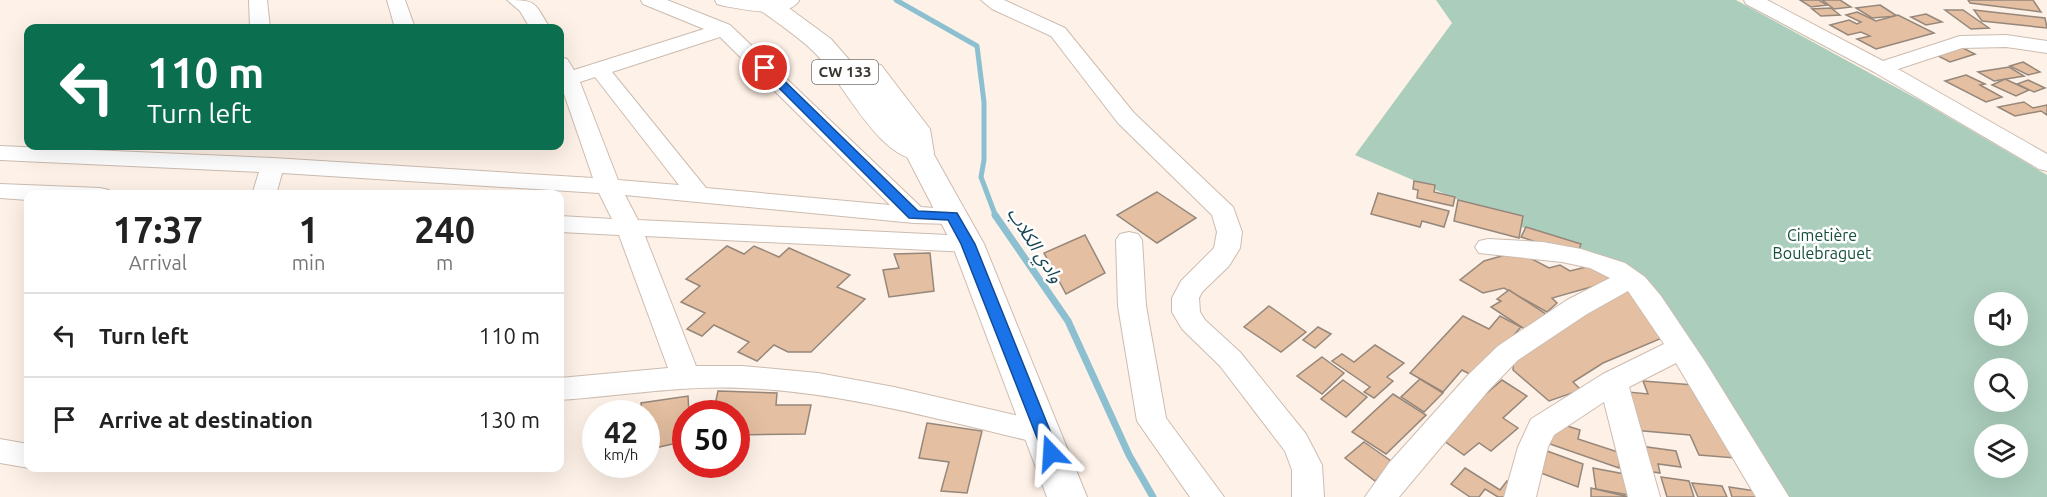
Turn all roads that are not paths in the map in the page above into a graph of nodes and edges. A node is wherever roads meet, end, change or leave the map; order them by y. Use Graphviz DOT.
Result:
graph roads {
  1 [pos="258,0"];
  2 [pos="396,0"];
  3 [pos="516,0"];
  4 [pos="650,0"];
  5 [pos="724,0"];
  6 [pos="990,0"];
  7 [pos="1753,0"];
  8 [pos="778,2"];
  9 [pos="260,24"];
  10 [pos="404,24"];
  11 [pos="538,24"];
  12 [pos="723,29"];
  13 [pos="2047,47"];
  14 [pos="1881,68"];
  15 [pos="599,69"];
  16 [pos="565,79"];
  17 [pos="0,153"];
  18 [pos="919,153"];
  19 [pos="260,158"];
  20 [pos="2047,164"];
  21 [pos="608,186"];
  22 [pos="263,190"];
  23 [pos="0,191"];
  24 [pos="24,192"];
  25 [pos="698,194"];
  26 [pos="914,215"];
  27 [pos="564,224"];
  28 [pos="629,228"];
  29 [pos="960,230"];
  30 [pos="1129,240"];
  31 [pos="1488,246"];
  32 [pos="1630,278"];
  33 [pos="1681,348"];
  34 [pos="686,378"];
  35 [pos="1612,382"];
  36 [pos="564,389"];
  37 [pos="1043,432"];
  38 [pos="1066,497"];
  39 [pos="1209,497"];
  40 [pos="1308,497"];
  41 [pos="1381,497"];
  42 [pos="1520,497"];
  43 [pos="1644,497"];
  44 [pos="1773,497"];
  1 -- 9 [label="street"];
  2 -- 10 [label="street"];
  3 -- 11 [label="street"];
  4 -- 12 [label="street"];
  5 -- 8 [label="street"];
  6 -- 40 [label="street"];
  7 -- 14 [label="street"];
  8 -- 18 [label="highway, CW 133"];
  12 -- 15 [label="street"];
  12 -- 26 [label="street"];
  13 -- 14 [label="street"];
  14 -- 20 [label="street"];
  15 -- 16 [label="street"];
  15 -- 25 [label="street"];
  16 -- 21 [label="street"];
  17 -- 19 [label="street"];
  18 -- 29 [label="main road, CW 133"];
  19 -- 21 [label="street"];
  19 -- 22 [label="street"];
  21 -- 25 [label="street"];
  21 -- 28 [label="street"];
  23 -- 24 [label="street"];
  25 -- 26 [label="street"];
  26 -- 29 [label="street"];
  27 -- 28 [label="street"];
  28 -- 29 [label="street"];
  28 -- 34 [label="street"];
  29 -- 37 [label="main road, CW 133"];
  30 -- 39 [label="street"];
  31 -- 32 [label="street"];
  32 -- 33 [label="street"];
  32 -- 41 [label="street"];
  33 -- 35 [label="street"];
  33 -- 44 [label="street"];
  34 -- 36 [label="street"];
  34 -- 37 [label="street"];
  35 -- 42 [label="street"];
  35 -- 43 [label="street"];
  37 -- 38 [label="main road, CW 133"];
}
